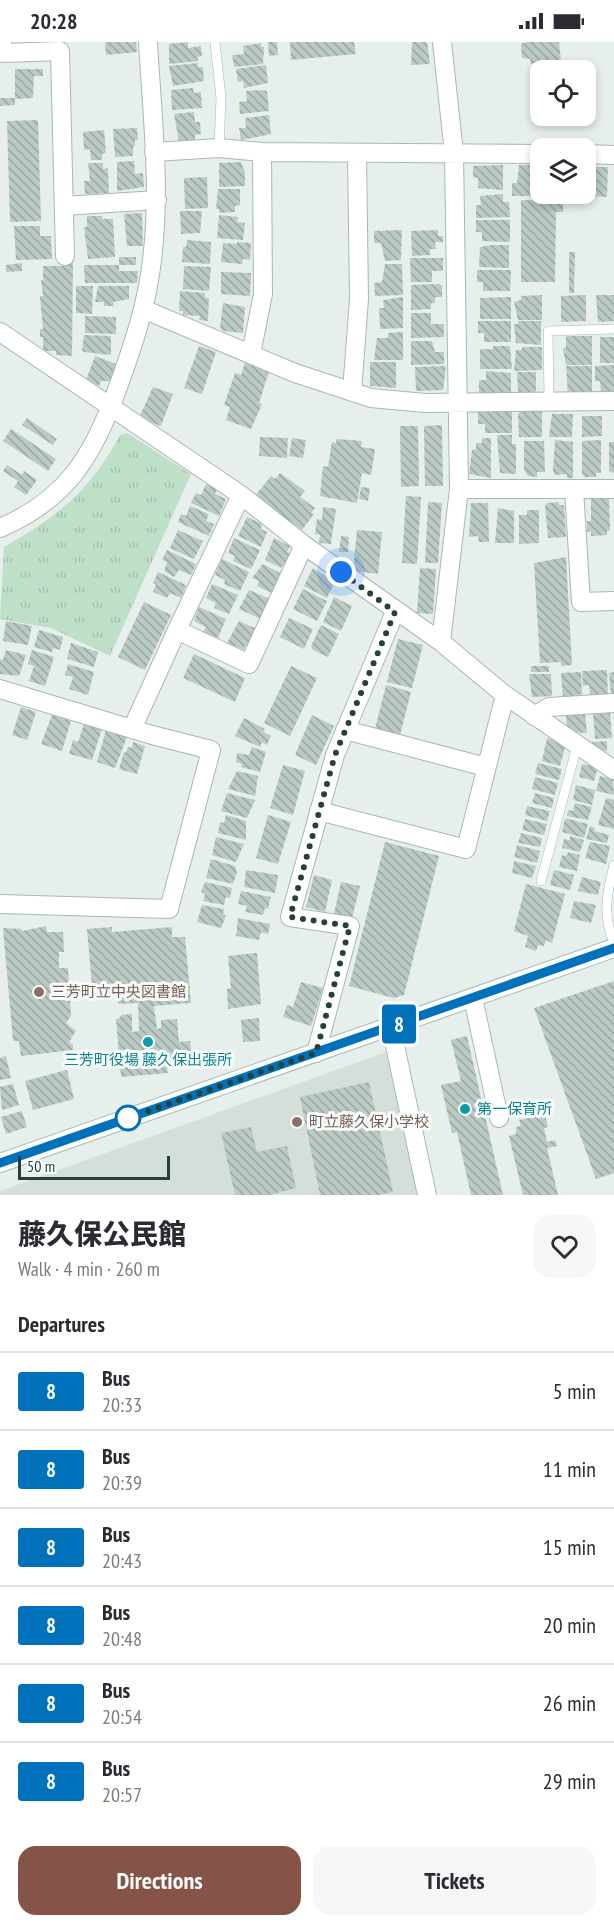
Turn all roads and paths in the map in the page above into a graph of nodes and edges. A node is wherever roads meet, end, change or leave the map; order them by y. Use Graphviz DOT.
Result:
graph roads {
  1 [pos="2,42"];
  2 [pos="148,42"];
  3 [pos="215,42"];
  4 [pos="442,42"];
  5 [pos="219,148"];
  6 [pos="154,152"];
  7 [pos="262,153"];
  8 [pos="454,153"];
  9 [pos="357,154"];
  10 [pos="530,154"];
  11 [pos="596,154"];
  12 [pos="614,155"];
  13 [pos="157,200"];
  14 [pos="64,206"];
  15 [pos="65,255"];
  16 [pos="143,309"];
  17 [pos="614,329"];
  18 [pos="0,332"];
  19 [pos="251,354"];
  20 [pos="352,392"];
  21 [pos="614,401"];
  22 [pos="549,402"];
  23 [pos="458,403"];
  24 [pos="110,409"];
  25 [pos="459,489"];
  26 [pos="574,489"];
  27 [pos="614,489"];
  28 [pos="241,495"];
  29 [pos="0,528"];
  30 [pos="304,545"];
  31 [pos="614,601"];
  32 [pos="395,612"];
  33 [pos="177,630"];
  34 [pos="441,642"];
  35 [pos="0,689"];
  36 [pos="505,695"];
  37 [pos="614,703"];
  38 [pos="534,716"];
  39 [pos="132,729"];
  40 [pos="345,730"];
  41 [pos="577,746"];
  42 [pos="486,767"];
  43 [pos="614,770"];
  44 [pos="319,811"];
  45 [pos="614,865"];
  46 [pos="541,881"];
  47 [pos="0,904"];
  48 [pos="614,942"];
  49 [pos="614,948"];
  50 [pos="473,998"];
  51 [pos="391,1027"];
  52 [pos="316,1053"];
  53 [pos="499,1118"];
  54 [pos="0,1163"];
  55 [pos="427,1195"];
  1 -- 14 [label="street"];
  2 -- 6 [label="street"];
  3 -- 5 [label="lane"];
  4 -- 8 [label="street"];
  5 -- 6 [label="street"];
  5 -- 7 [label="street"];
  6 -- 13 [label="street"];
  7 -- 9 [label="street"];
  7 -- 19 [label="street"];
  8 -- 9 [label="street"];
  8 -- 10 [label="street"];
  8 -- 23 [label="street"];
  9 -- 20 [label="street"];
  11 -- 12 [label="street"];
  13 -- 14 [label="street"];
  13 -- 16 [label="street"];
  14 -- 15 [label="street"];
  16 -- 19 [label="street"];
  16 -- 24 [label="street"];
  17 -- 22 [label="lane"];
  18 -- 24 [label="street"];
  19 -- 20 [label="street"];
  20 -- 23 [label="street"];
  21 -- 22 [label="street"];
  22 -- 23 [label="street"];
  23 -- 25 [label="street"];
  24 -- 28 [label="street"];
  24 -- 29 [label="street"];
  25 -- 26 [label="street"];
  25 -- 34 [label="street"];
  26 -- 27 [label="street"];
  26 -- 31 [label="street"];
  28 -- 30 [label="street"];
  28 -- 33 [label="street"];
  30 -- 32 [label="street"];
  30 -- 33 [label="street"];
  32 -- 34 [label="street"];
  32 -- 40 [label="street"];
  33 -- 39 [label="street"];
  34 -- 36 [label="street"];
  35 -- 39 [label="street"];
  36 -- 38 [label="street"];
  36 -- 42 [label="street"];
  37 -- 38 [label="street"];
  38 -- 41 [label="street"];
  39 -- 47 [label="street"];
  40 -- 42 [label="street"];
  40 -- 44 [label="street"];
  41 -- 43 [label="street"];
  41 -- 46 [label="lane"];
  42 -- 44 [label="street"];
  44 -- 52 [label="street"];
  45 -- 48 [label="lane"];
  49 -- 50 [label="street"];
  50 -- 51 [label="street"];
  50 -- 53 [label="street"];
  51 -- 52 [label="street"];
  51 -- 55 [label="street"];
  52 -- 54 [label="street"];
}
